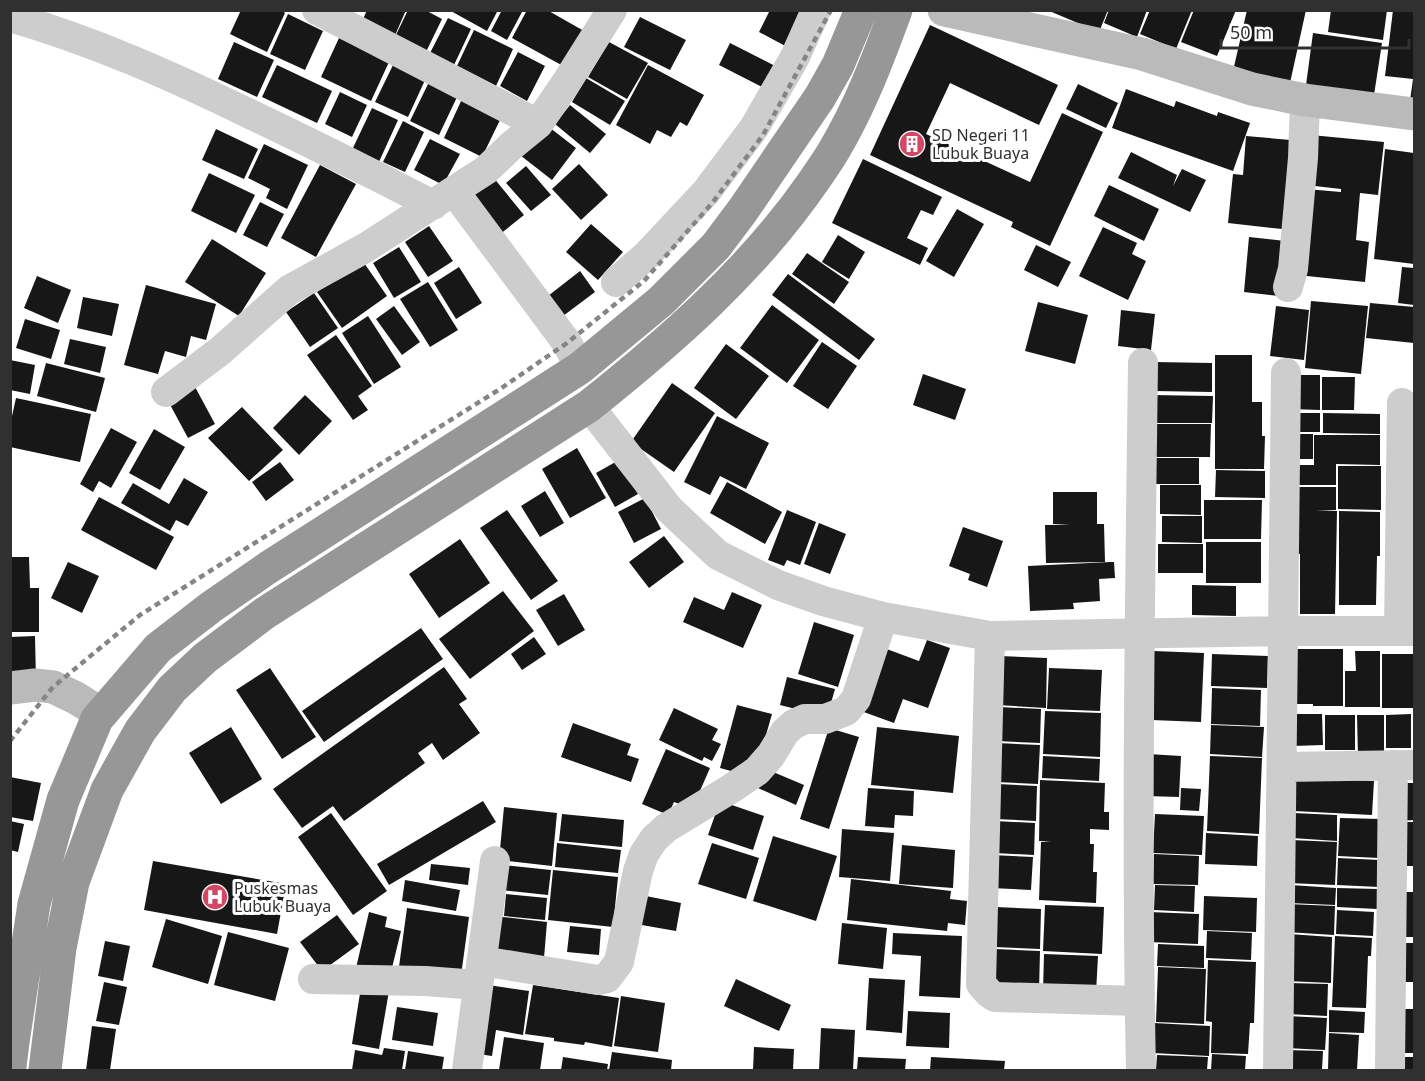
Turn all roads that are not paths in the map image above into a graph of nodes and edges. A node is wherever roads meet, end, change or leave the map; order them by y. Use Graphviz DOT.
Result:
graph roads {
  1 [pos="317,10"];
  2 [pos="612,10"];
  3 [pos="816,10"];
  4 [pos="861,10"];
  5 [pos="896,10"];
  6 [pos="944,10"];
  7 [pos="10,17"];
  8 [pos="1305,100"];
  9 [pos="1414,114"];
  10 [pos="538,124"];
  11 [pos="765,177"];
  12 [pos="443,198"];
  13 [pos="797,206"];
  14 [pos="716,246"];
  15 [pos="739,272"];
  16 [pos="616,282"];
  17 [pos="1288,287"];
  18 [pos="1143,363"];
  19 [pos="580,368"];
  20 [pos="1286,374"];
  21 [pos="166,392"];
  22 [pos="1402,403"];
  23 [pos="590,406"];
  24 [pos="882,617"];
  25 [pos="1283,631"];
  26 [pos="1407,631"];
  27 [pos="1139,633"];
  28 [pos="990,636"];
  29 [pos="10,688"];
  30 [pos="96,719"];
  31 [pos="1404,765"];
  32 [pos="1282,767"];
  33 [pos="495,861"];
  34 [pos="1403,880"];
  35 [pos="480,973"];
  36 [pos="313,979"];
  37 [pos="1403,993"];
  38 [pos="1139,1001"];
  39 [pos="10,1066"];
  40 [pos="45,1071"];
  41 [pos="467,1071"];
  42 [pos="1141,1071"];
  43 [pos="1278,1071"];
  44 [pos="1390,1071"];
  1 -- 10 [label="street"];
  2 -- 10 [label="street"];
  3 -- 16 [label="street"];
  4 -- 11 [label="highway"];
  5 -- 13 [label="highway"];
  6 -- 8 [label="street"];
  7 -- 12 [label="street"];
  8 -- 9 [label="street"];
  8 -- 17 [label="street"];
  10 -- 12 [label="street"];
  11 -- 13 [label="highway"];
  11 -- 14 [label="highway"];
  12 -- 19 [label="street"];
  12 -- 21 [label="street"];
  13 -- 15 [label="highway"];
  14 -- 15 [label="highway"];
  14 -- 19 [label="highway"];
  15 -- 23 [label="highway"];
  18 -- 27 [label="street"];
  19 -- 30 [label="highway"];
  20 -- 25 [label="street"];
  22 -- 26 [label="street"];
  23 -- 24 [label="street"];
  23 -- 40 [label="highway"];
  24 -- 28 [label="street"];
  24 -- 35 [label="street"];
  25 -- 26 [label="street"];
  25 -- 27 [label="street"];
  25 -- 32 [label="street"];
  27 -- 28 [label="street"];
  27 -- 38 [label="street"];
  28 -- 38 [label="street"];
  29 -- 30 [label="street"];
  30 -- 39 [label="highway"];
  31 -- 32 [label="street"];
  31 -- 34 [label="street"];
  32 -- 43 [label="street"];
  33 -- 35 [label="street"];
  34 -- 37 [label="street"];
  35 -- 36 [label="street"];
  35 -- 41 [label="street"];
  37 -- 44 [label="street"];
  38 -- 42 [label="street"];
}
